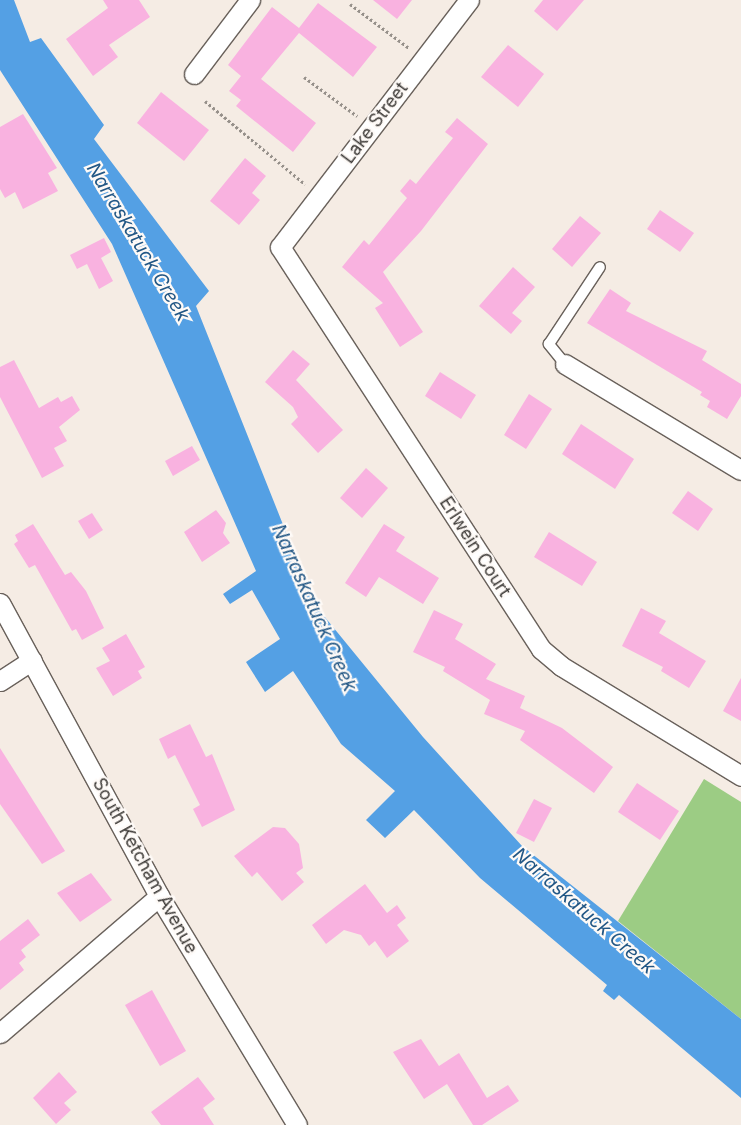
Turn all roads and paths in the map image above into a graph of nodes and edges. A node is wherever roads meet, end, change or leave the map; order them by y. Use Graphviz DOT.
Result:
graph roads {
  1 [pos="250,0"];
  2 [pos="469,0"];
  3 [pos="350,4"];
  4 [pos="423,60"];
  5 [pos="194,74"];
  6 [pos="304,77"];
  7 [pos="205,101"];
  8 [pos="372,127"];
  9 [pos="319,196"];
  10 [pos="280,247"];
  11 [pos="600,267"];
  12 [pos="565,364"];
  13 [pos="741,470"];
  14 [pos="0,603"];
  15 [pos="32,660"];
  16 [pos="0,681"];
  17 [pos="741,776"];
  18 [pos="159,896"];
  19 [pos="0,1033"];
  20 [pos="297,1125"];
  1 -- 5 [label="street"];
  2 -- 4 [label="street, Lake Street"];
  3 -- 4 [label="path"];
  4 -- 8 [label="street, Lake Street"];
  6 -- 8 [label="path"];
  7 -- 9 [label="path"];
  8 -- 9 [label="street, Lake Street"];
  9 -- 10 [label="street, Lake Street"];
  10 -- 17 [label="street, Erlwein Court"];
  11 -- 12 [label="lane"];
  12 -- 13 [label="street"];
  14 -- 15 [label="street, South Ketcham Avenue"];
  15 -- 16 [label="street"];
  15 -- 18 [label="street, South Ketcham Avenue"];
  18 -- 19 [label="street"];
  18 -- 20 [label="street, South Ketcham Avenue"];
}
